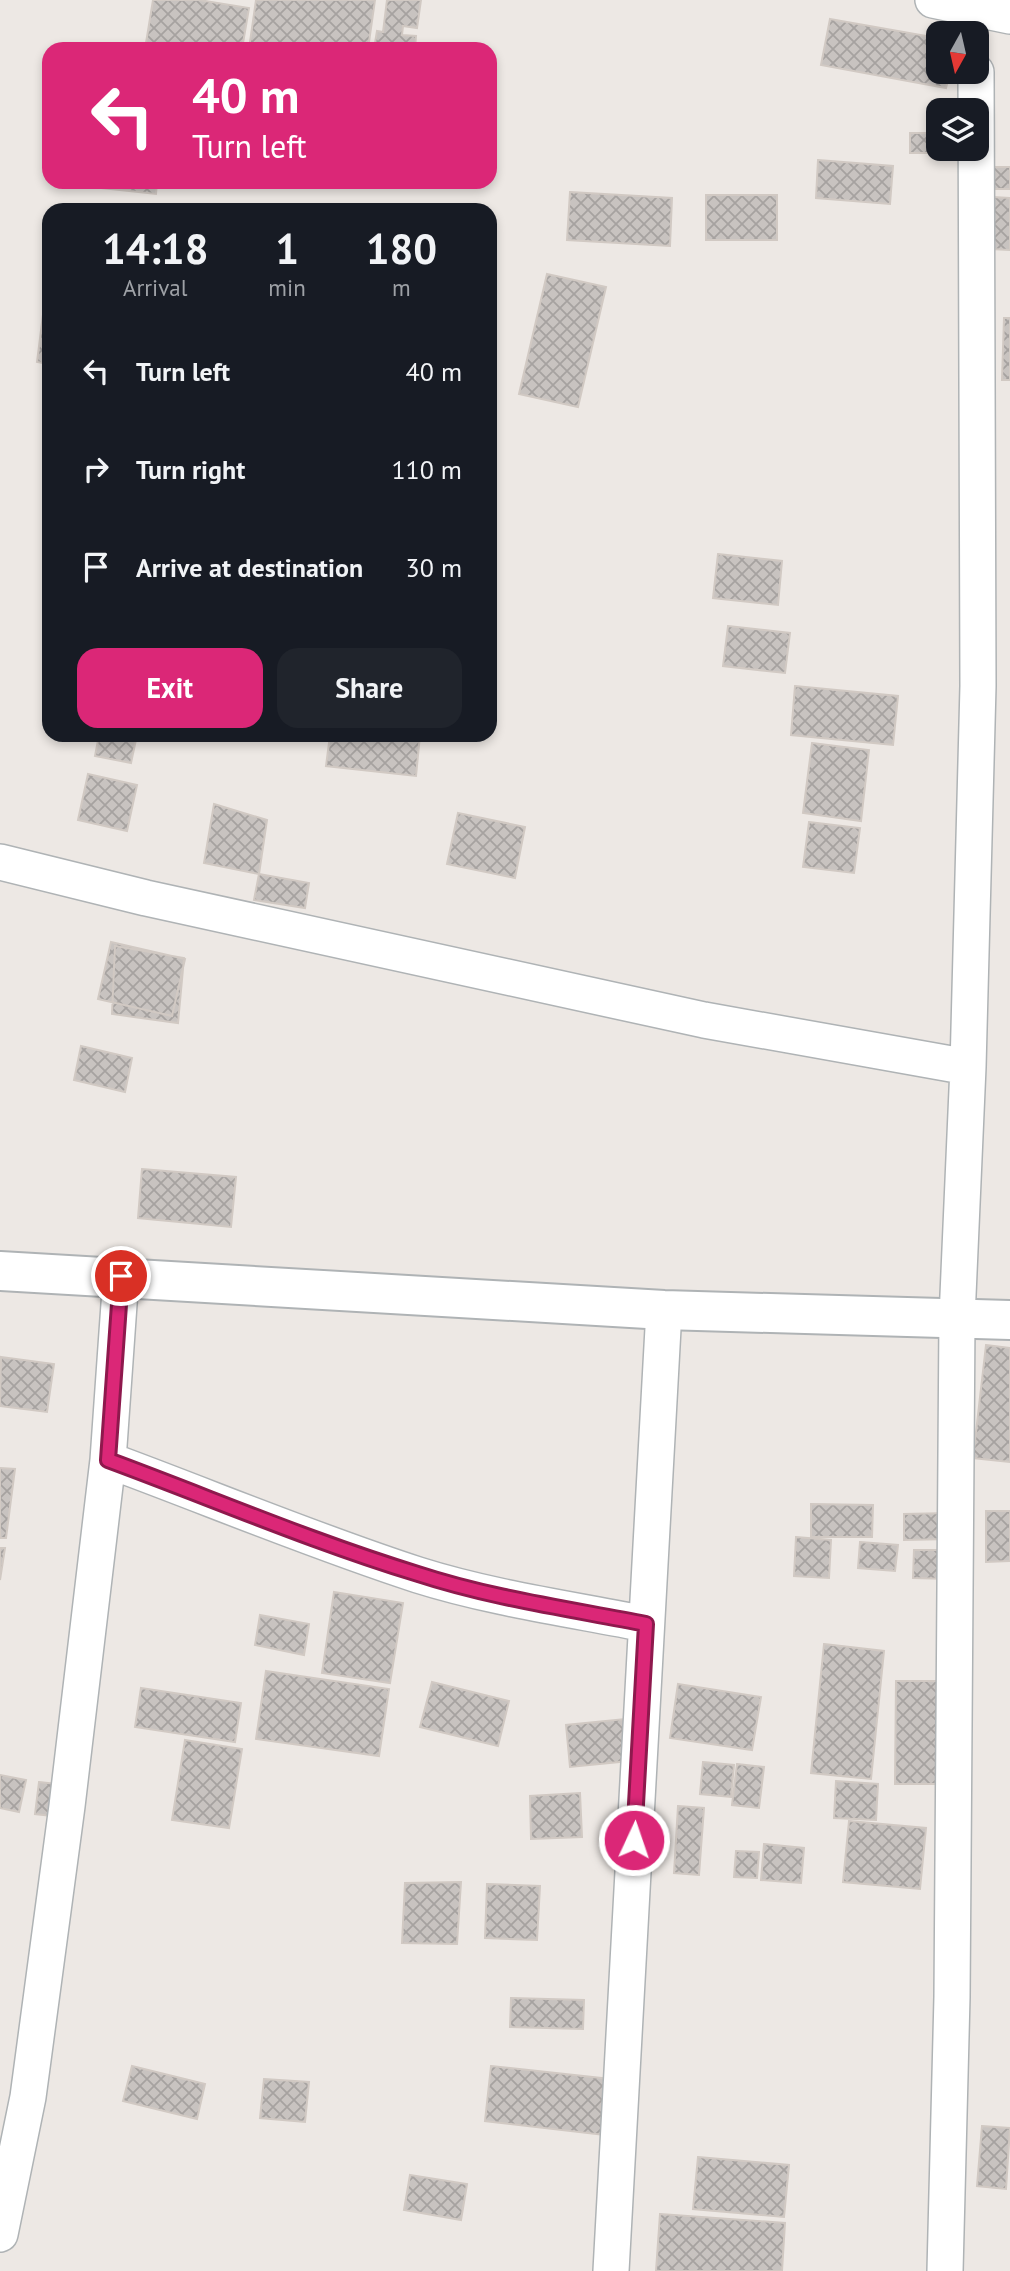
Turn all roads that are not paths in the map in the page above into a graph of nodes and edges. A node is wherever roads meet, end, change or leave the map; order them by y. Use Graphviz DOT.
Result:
graph roads {
  1 [pos="933,0"];
  2 [pos="976,13"];
  3 [pos="1010,16"];
  4 [pos="976,84"];
  5 [pos="0,862"];
  6 [pos="968,1067"];
  7 [pos="0,1271"];
  8 [pos="121,1276"];
  9 [pos="664,1310"];
  10 [pos="957,1318"];
  11 [pos="1010,1320"];
  12 [pos="108,1460"];
  13 [pos="646,1624"];
  14 [pos="0,2234"];
  15 [pos="611,2271"];
  16 [pos="946,2271"];
  1 -- 2 [label="street"];
  2 -- 3 [label="street"];
  4 -- 6 [label="street"];
  5 -- 6 [label="street"];
  6 -- 10 [label="street"];
  7 -- 8 [label="street"];
  8 -- 9 [label="street"];
  8 -- 12 [label="street"];
  9 -- 10 [label="street"];
  9 -- 13 [label="street"];
  10 -- 11 [label="street"];
  10 -- 16 [label="street"];
  12 -- 13 [label="street"];
  12 -- 14 [label="street"];
  13 -- 15 [label="street"];
}
